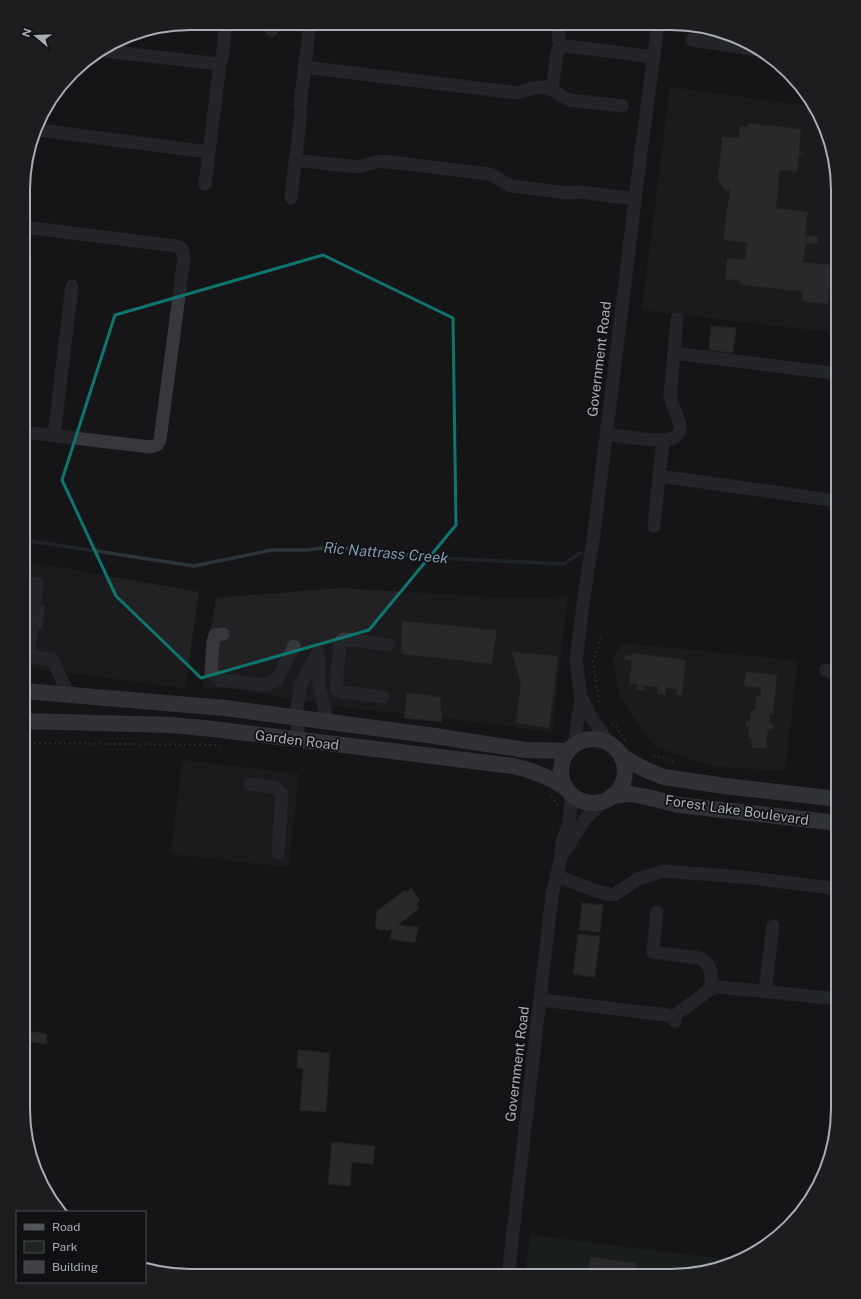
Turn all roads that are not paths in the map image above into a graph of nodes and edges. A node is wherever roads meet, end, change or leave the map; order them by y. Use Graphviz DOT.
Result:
graph roads {
  1 [pos="309,30"];
  2 [pos="559,30"];
  3 [pos="657,30"];
  4 [pos="225,32"];
  5 [pos="692,40"];
  6 [pos="561,44"];
  7 [pos="744,48"];
  8 [pos="109,52"];
  9 [pos="654,57"];
  10 [pos="220,64"];
  11 [pos="305,68"];
  12 [pos="552,90"];
  13 [pos="622,106"];
  14 [pos="42,130"];
  15 [pos="209,152"];
  16 [pos="295,160"];
  17 [pos="205,184"];
  18 [pos="291,198"];
  19 [pos="635,199"];
  20 [pos="30,228"];
  21 [pos="72,286"];
  22 [pos="677,319"];
  23 [pos="674,353"];
  24 [pos="831,373"];
  25 [pos="30,433"];
  26 [pos="607,434"];
  27 [pos="54,435"];
  28 [pos="663,440"];
  29 [pos="659,476"];
  30 [pos="831,500"];
  31 [pos="654,526"];
  32 [pos="30,584"];
  33 [pos="30,627"];
  34 [pos="223,634"];
  35 [pos="388,645"];
  36 [pos="294,646"];
  37 [pos="30,656"];
  38 [pos="30,692"];
  39 [pos="69,695"];
  40 [pos="383,697"];
  41 [pos="581,697"];
  42 [pos="295,718"];
  43 [pos="30,721"];
  44 [pos="328,722"];
  45 [pos="300,740"];
  46 [pos="571,748"];
  47 [pos="619,748"];
  48 [pos="250,784"];
  49 [pos="569,791"];
  50 [pos="608,798"];
  51 [pos="831,798"];
  52 [pos="831,822"];
  53 [pos="278,853"];
  54 [pos="561,857"];
  55 [pos="556,876"];
  56 [pos="831,888"];
  57 [pos="657,912"];
  58 [pos="773,926"];
  59 [pos="712,988"];
  60 [pos="765,991"];
  61 [pos="831,998"];
  62 [pos="541,1000"];
  63 [pos="509,1269"];
  1 -- 11 [label="street"];
  2 -- 6 [label="street"];
  3 -- 9 [label="street, Government Road"];
  4 -- 10 [label="street"];
  5 -- 7 [label="street"];
  6 -- 9 [label="street"];
  6 -- 12 [label="street"];
  8 -- 10 [label="street"];
  9 -- 19 [label="street, Government Road"];
  10 -- 15 [label="street"];
  11 -- 12 [label="street"];
  11 -- 16 [label="street"];
  12 -- 13 [label="street"];
  14 -- 15 [label="street"];
  15 -- 17 [label="street"];
  16 -- 18 [label="street"];
  16 -- 19 [label="street"];
  19 -- 26 [label="street, Government Road"];
  20 -- 27 [label="street"];
  21 -- 27 [label="street"];
  22 -- 23 [label="street"];
  23 -- 24 [label="street"];
  23 -- 28 [label="street"];
  25 -- 27 [label="street"];
  26 -- 28 [label="street"];
  26 -- 41 [label="street, Government Road"];
  28 -- 29 [label="street"];
  29 -- 30 [label="street"];
  29 -- 31 [label="street"];
  32 -- 33 [label="street"];
  34 -- 36 [label="street"];
  35 -- 40 [label="street"];
  37 -- 39 [label="street"];
  38 -- 39 [label="main road, Garden Road"];
  39 -- 42 [label="main road, Garden Road"];
  41 -- 46 [label="street, Government Road"];
  41 -- 47 [label="street, Government Road"];
  42 -- 44 [label="main road, Garden Road"];
  42 -- 44 [label="street"];
  42 -- 45 [label="street"];
  43 -- 45 [label="main road, Garden Road"];
  44 -- 46 [label="main road, Garden Road"];
  45 -- 49 [label="main road, Garden Road"];
  46 -- 47 [label="main road"];
  46 -- 49 [label="main road"];
  47 -- 50 [label="main road"];
  47 -- 51 [label="main road, Forest Lake Boulevard"];
  48 -- 53 [label="street"];
  49 -- 50 [label="main road"];
  49 -- 54 [label="street, Government Road"];
  50 -- 52 [label="main road, Forest Lake Boulevard"];
  50 -- 54 [label="street, Government Road"];
  54 -- 55 [label="street, Government Road"];
  55 -- 56 [label="street"];
  55 -- 62 [label="street, Government Road"];
  57 -- 59 [label="street"];
  58 -- 60 [label="street"];
  59 -- 60 [label="street"];
  59 -- 62 [label="street"];
  60 -- 61 [label="street"];
  62 -- 63 [label="street, Government Road"];
}
